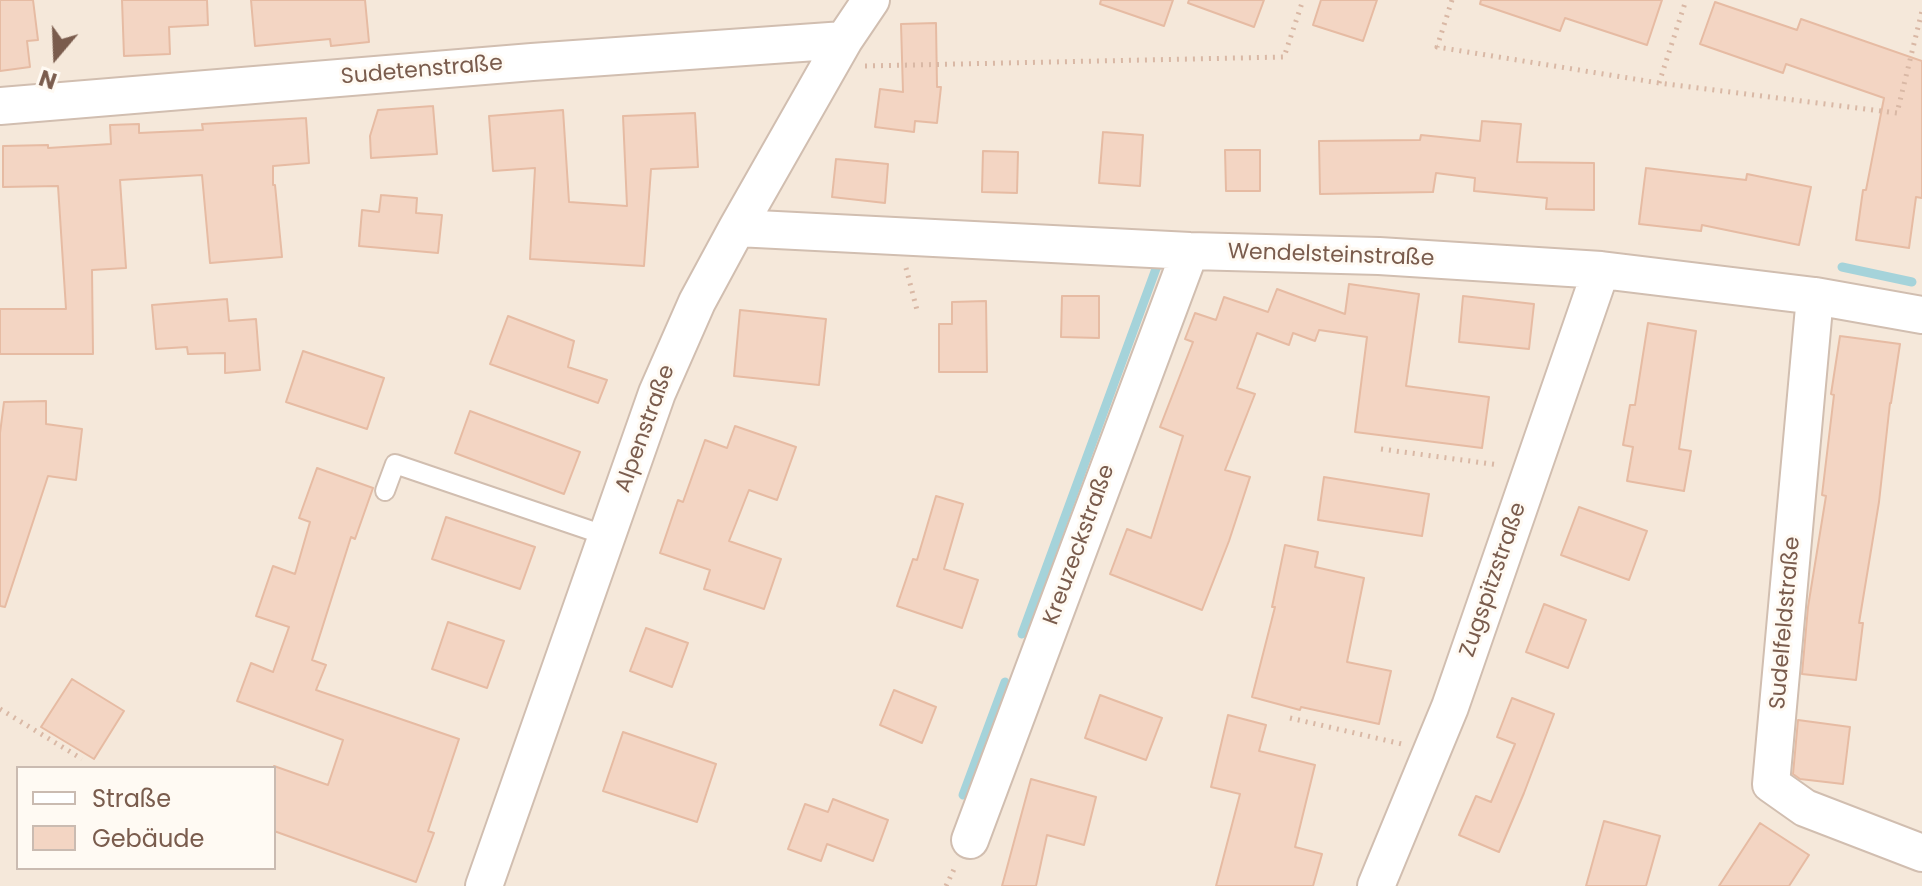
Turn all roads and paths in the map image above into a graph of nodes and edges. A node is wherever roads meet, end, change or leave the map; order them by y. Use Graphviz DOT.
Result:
graph roads {
  1 [pos="871,0"];
  2 [pos="1303,0"];
  3 [pos="1452,0"];
  4 [pos="1686,0"];
  5 [pos="1922,11"];
  6 [pos="844,40"];
  7 [pos="1659,83"];
  8 [pos="0,106"];
  9 [pos="737,228"];
  10 [pos="899,236"];
  11 [pos="1190,251"];
  12 [pos="1601,270"];
  13 [pos="1815,296"];
  14 [pos="918,314"];
  15 [pos="1922,315"];
  16 [pos="1381,449"];
  17 [pos="1532,469"];
  18 [pos="385,491"];
  19 [pos="607,536"];
  20 [pos="0,709"];
  21 [pos="1290,718"];
  22 [pos="1432,751"];
  23 [pos="82,759"];
  24 [pos="970,840"];
  25 [pos="1922,853"];
  26 [pos="484,886"];
  27 [pos="1376,886"];
  1 -- 6 [label="street, Alpenstraße"];
  2 -- 6 [label="path"];
  3 -- 7 [label="path"];
  4 -- 7 [label="path"];
  5 -- 7 [label="path"];
  6 -- 8 [label="street, Sudetenstraße"];
  6 -- 9 [label="street, Alpenstraße"];
  9 -- 10 [label="street, Wendelsteinstraße"];
  9 -- 19 [label="street, Alpenstraße"];
  10 -- 11 [label="street, Wendelsteinstraße"];
  10 -- 14 [label="path"];
  11 -- 12 [label="street, Wendelsteinstraße"];
  11 -- 24 [label="street, Kreuzeckstraße"];
  12 -- 13 [label="street, Wendelsteinstraße"];
  12 -- 17 [label="street, Zugspitzstraße"];
  13 -- 15 [label="street, Wendelsteinstraße"];
  13 -- 25 [label="street, Sudelfeldstraße"];
  16 -- 17 [label="path"];
  17 -- 22 [label="street, Zugspitzstraße"];
  18 -- 19 [label="lane"];
  19 -- 26 [label="street, Alpenstraße"];
  20 -- 23 [label="path"];
  21 -- 22 [label="path"];
  22 -- 27 [label="street, Zugspitzstraße"];
}
